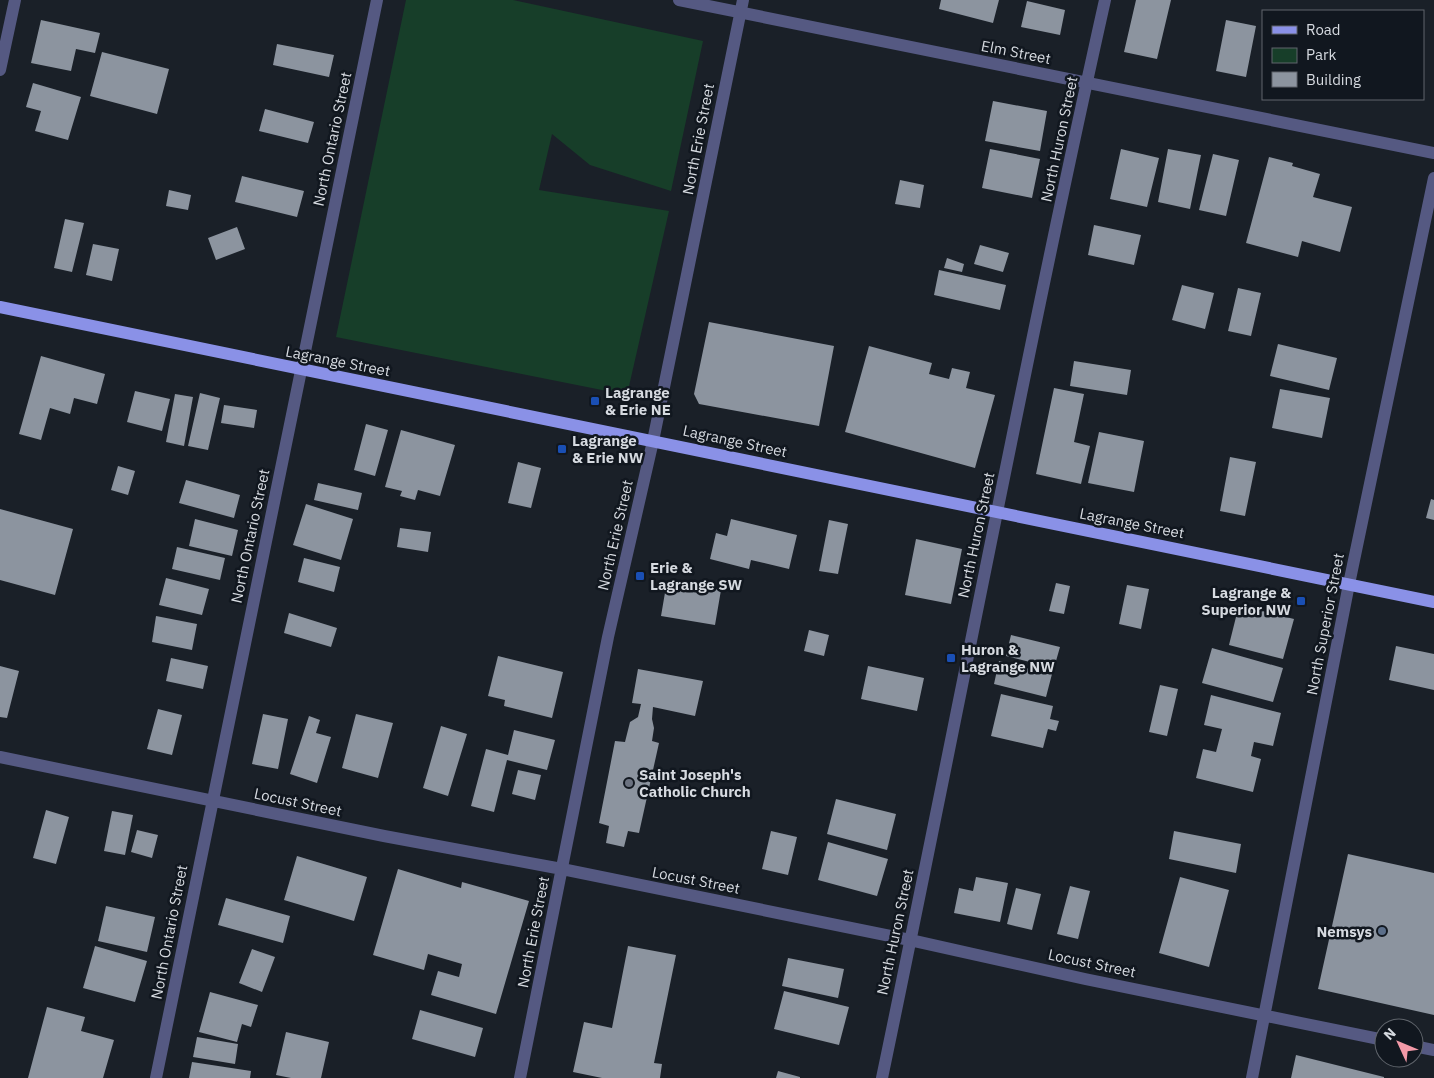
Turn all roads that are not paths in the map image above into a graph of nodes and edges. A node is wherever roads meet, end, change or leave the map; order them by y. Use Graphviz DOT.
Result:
graph roads {
  1 [pos="15,0"];
  2 [pos="377,0"];
  3 [pos="679,0"];
  4 [pos="1105,0"];
  5 [pos="741,6"];
  6 [pos="0,70"];
  7 [pos="1087,83"];
  8 [pos="1434,153"];
  9 [pos="1434,178"];
  10 [pos="0,307"];
  11 [pos="300,370"];
  12 [pos="653,441"];
  13 [pos="997,512"];
  14 [pos="1349,584"];
  15 [pos="1434,602"];
  16 [pos="0,757"];
  17 [pos="212,801"];
  18 [pos="562,869"];
  19 [pos="910,940"];
  20 [pos="1264,1015"];
  21 [pos="1374,1038"];
  22 [pos="156,1078"];
  23 [pos="520,1078"];
  24 [pos="882,1078"];
  25 [pos="1252,1078"];
  1 -- 6 [label="street"];
  2 -- 11 [label="street, North Ontario Street"];
  3 -- 5 [label="street, Elm Street"];
  4 -- 7 [label="street, North Huron Street"];
  5 -- 7 [label="street, Elm Street"];
  5 -- 12 [label="street, North Erie Street"];
  7 -- 8 [label="street, Elm Street"];
  7 -- 13 [label="street, North Huron Street"];
  9 -- 14 [label="street, North Superior Street"];
  10 -- 11 [label="main road, Lagrange Street"];
  11 -- 12 [label="main road, Lagrange Street"];
  11 -- 17 [label="street, North Ontario Street"];
  12 -- 13 [label="main road, Lagrange Street"];
  12 -- 18 [label="street, North Erie Street"];
  13 -- 14 [label="main road, Lagrange Street"];
  13 -- 19 [label="street, North Huron Street"];
  14 -- 15 [label="main road, Lagrange Street"];
  14 -- 20 [label="street, North Superior Street"];
  16 -- 17 [label="street, Locust Street"];
  17 -- 18 [label="street, Locust Street"];
  17 -- 22 [label="street, North Ontario Street"];
  18 -- 19 [label="street, Locust Street"];
  18 -- 23 [label="street, North Erie Street"];
  19 -- 20 [label="street, Locust Street"];
  19 -- 24 [label="street, North Huron Street"];
  20 -- 21 [label="street, Locust Street"];
  20 -- 25 [label="street, North Superior Street"];
}
